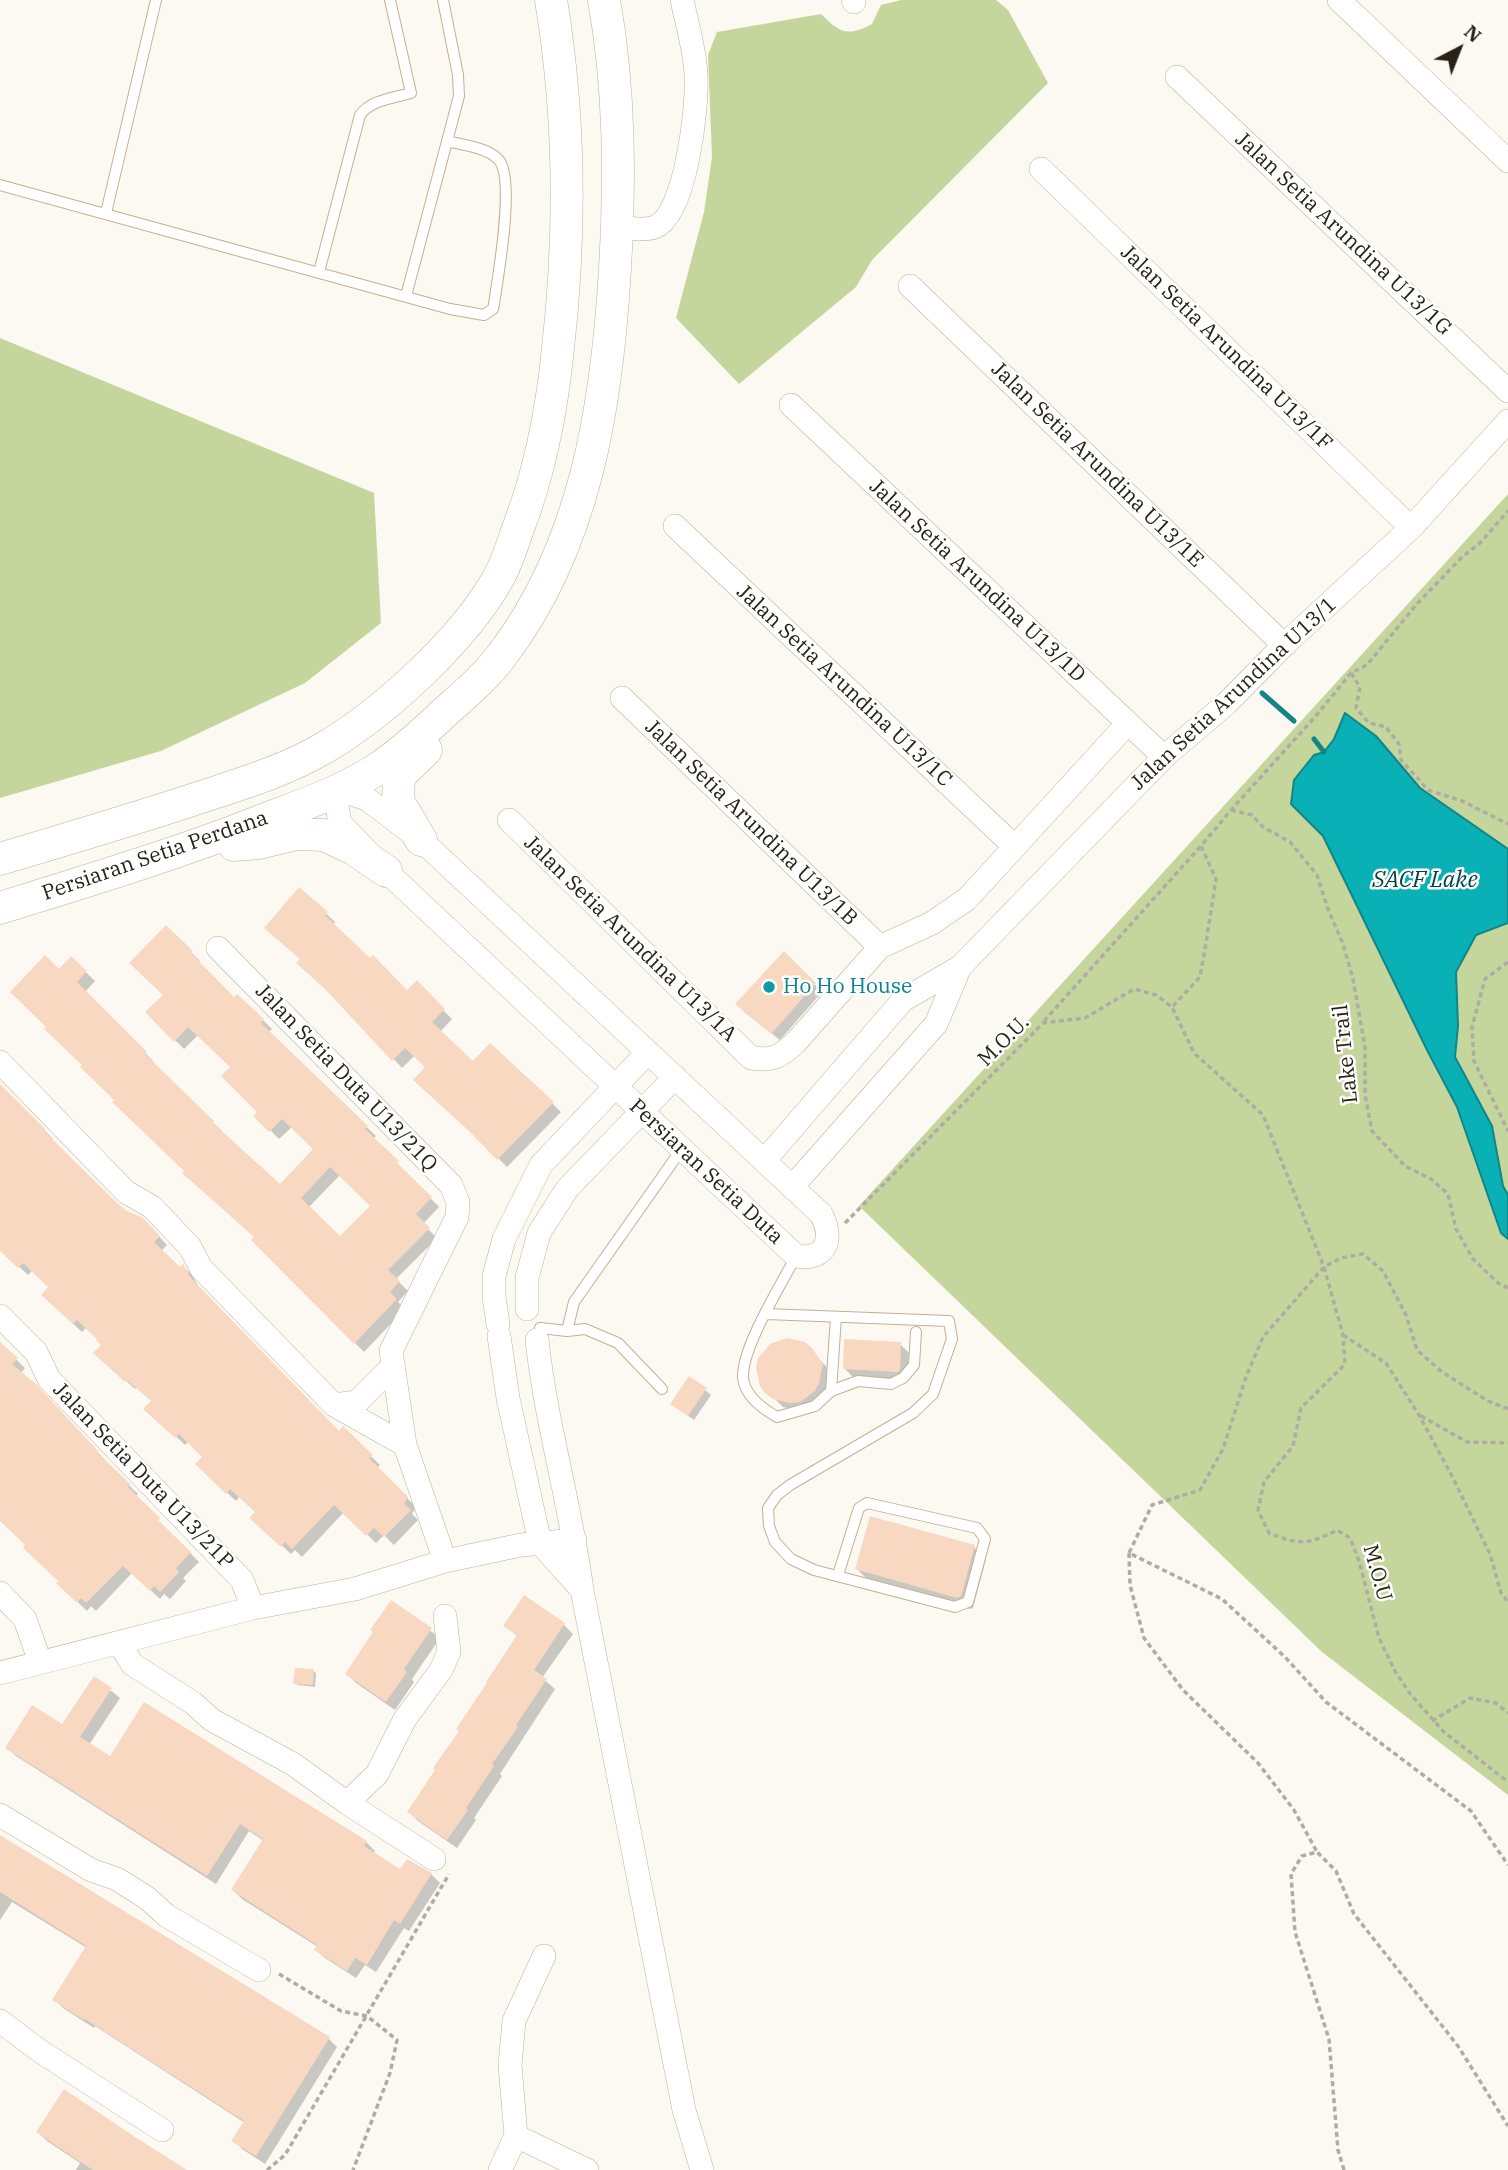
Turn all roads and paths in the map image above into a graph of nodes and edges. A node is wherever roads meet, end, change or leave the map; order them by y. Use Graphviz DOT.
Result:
graph roads {
  1 [pos="156,0"];
  2 [pos="390,0"];
  3 [pos="443,0"];
  4 [pos="551,0"];
  5 [pos="604,0"];
  6 [pos="682,0"];
  7 [pos="1339,0"];
  8 [pos="1177,77"];
  9 [pos="447,141"];
  10 [pos="1508,161"];
  11 [pos="1041,169"];
  12 [pos="0,185"];
  13 [pos="106,213"];
  14 [pos="617,228"];
  15 [pos="318,272"];
  16 [pos="910,286"];
  17 [pos="406,296"];
  18 [pos="1508,391"];
  19 [pos="791,405"];
  20 [pos="1508,421"];
  21 [pos="1508,511"];
  22 [pos="675,526"];
  23 [pos="1411,528"];
  24 [pos="477,612"];
  25 [pos="1284,645"];
  26 [pos="1351,673"];
  27 [pos="465,694"];
  28 [pos="622,698"];
  29 [pos="1128,723"];
  30 [pos="1164,757"];
  31 [pos="340,790"];
  32 [pos="1231,810"];
  33 [pos="509,820"];
  34 [pos="1508,824"];
  35 [pos="111,826"];
  36 [pos="421,840"];
  37 [pos="1014,846"];
  38 [pos="1201,846"];
  39 [pos="194,848"];
  40 [pos="0,859"];
  41 [pos="386,871"];
  42 [pos="0,908"];
  43 [pos="880,947"];
  44 [pos="218,948"];
  45 [pos="1508,962"];
  46 [pos="960,967"];
  47 [pos="1172,1007"];
  48 [pos="1043,1023"];
  49 [pos="648,1052"];
  50 [pos="0,1062"];
  51 [pos="675,1077"];
  52 [pos="615,1087"];
  53 [pos="641,1112"];
  54 [pos="1508,1131"];
  55 [pos="681,1150"];
  56 [pos="764,1161"];
  57 [pos="792,1187"];
  58 [pos="845,1223"];
  59 [pos="796,1256"];
  60 [pos="1324,1267"];
  61 [pos="1508,1288"];
  62 [pos="766,1314"];
  63 [pos="0,1316"];
  64 [pos="836,1317"];
  65 [pos="535,1326"];
  66 [pos="498,1330"];
  67 [pos="567,1331"];
  68 [pos="916,1332"];
  69 [pos="1343,1335"];
  70 [pos="392,1367"];
  71 [pos="662,1389"];
  72 [pos="831,1391"];
  73 [pos="334,1405"];
  74 [pos="1508,1409"];
  75 [pos="1419,1416"];
  76 [pos="1508,1443"];
  77 [pos="405,1445"];
  78 [pos="575,1539"];
  79 [pos="540,1543"];
  80 [pos="1129,1553"];
  81 [pos="445,1561"];
  82 [pos="838,1575"];
  83 [pos="582,1590"];
  84 [pos="0,1593"];
  85 [pos="1508,1602"];
  86 [pos="253,1608"];
  87 [pos="445,1616"];
  88 [pos="119,1643"];
  89 [pos="40,1662"];
  90 [pos="0,1673"];
  91 [pos="1508,1713"];
  92 [pos="1433,1721"];
  93 [pos="1508,1782"];
  94 [pos="347,1803"];
  95 [pos="0,1815"];
  96 [pos="1317,1852"];
  97 [pos="434,1859"];
  98 [pos="1508,1865"];
  99 [pos="544,1956"];
  100 [pos="259,1970"];
  101 [pos="366,2016"];
  102 [pos="0,2021"];
  103 [pos="1508,2126"];
  104 [pos="162,2130"];
  105 [pos="516,2136"];
  106 [pos="267,2170"];
  107 [pos="353,2170"];
  108 [pos="500,2170"];
  109 [pos="587,2170"];
  110 [pos="702,2170"];
  111 [pos="1344,2170"];
  1 -- 13 [label="lane"];
  2 -- 15 [label="lane"];
  3 -- 9 [label="lane"];
  4 -- 24 [label="main road, Persiaran Setia Perdana"];
  5 -- 14 [label="main road, Persiaran Setia Perdana"];
  6 -- 14 [label="street"];
  7 -- 10 [label="street"];
  8 -- 18 [label="street, Jalan Setia Arundina U13/1G"];
  9 -- 17 [label="lane"];
  9 -- 17 [label="lane"];
  11 -- 23 [label="street, Jalan Setia Arundina U13/1F"];
  12 -- 13 [label="lane"];
  13 -- 15 [label="lane"];
  14 -- 27 [label="main road, Persiaran Setia Perdana"];
  15 -- 17 [label="lane"];
  16 -- 25 [label="street, Jalan Setia Arundina U13/1E"];
  19 -- 29 [label="street, Jalan Setia Arundina U13/1D"];
  20 -- 23 [label="street, Jalan Setia Arundina U13/1"];
  21 -- 26 [label="path"];
  22 -- 37 [label="street, Jalan Setia Arundina U13/1C"];
  23 -- 25 [label="street, Jalan Setia Arundina U13/1"];
  24 -- 31 [label="main road"];
  24 -- 35 [label="main road, Persiaran Setia Perdana"];
  25 -- 30 [label="street, Jalan Setia Arundina U13/1"];
  26 -- 32 [label="path"];
  26 -- 34 [label="path"];
  27 -- 31 [label="main road, Persiaran Setia Perdana"];
  27 -- 36 [label="main road"];
  28 -- 43 [label="street, Jalan Setia Arundina U13/1B"];
  29 -- 30 [label="street, Jalan Setia Arundina U13/1D"];
  29 -- 37 [label="street"];
  30 -- 46 [label="street, Jalan Setia Arundina U13/1"];
  31 -- 35 [label="main road"];
  31 -- 36 [label="street, Persiaran Setia Duta"];
  31 -- 39 [label="main road, Persiaran Setia Perdana"];
  31 -- 41 [label="street, Persiaran Setia Duta"];
  32 -- 38 [label="path"];
  32 -- 61 [label="path, Lake Trail"];
  33 -- 43 [label="street, Jalan Setia Arundina U13/1A"];
  35 -- 40 [label="main road, Persiaran Setia Perdana"];
  36 -- 49 [label="street, Persiaran Setia Duta"];
  37 -- 43 [label="street"];
  38 -- 47 [label="path"];
  38 -- 48 [label="path"];
  39 -- 41 [label="main road"];
  39 -- 42 [label="main road, Persiaran Setia Perdana"];
  41 -- 52 [label="street, Persiaran Setia Duta"];
  44 -- 70 [label="street, Jalan Setia Duta U13/21Q"];
  45 -- 54 [label="path"];
  46 -- 56 [label="street"];
  46 -- 57 [label="street"];
  47 -- 48 [label="path, M.O.U."];
  47 -- 60 [label="path, M.O.U"];
  48 -- 58 [label="path, M.O.U."];
  49 -- 51 [label="street, Persiaran Setia Duta"];
  49 -- 52 [label="street"];
  50 -- 73 [label="street"];
  51 -- 53 [label="street"];
  51 -- 56 [label="street, Persiaran Setia Duta"];
  52 -- 53 [label="street, Persiaran Setia Duta"];
  52 -- 66 [label="street"];
  53 -- 55 [label="street, Persiaran Setia Duta"];
  53 -- 65 [label="street"];
  55 -- 59 [label="street, Persiaran Setia Duta"];
  55 -- 67 [label="lane"];
  56 -- 57 [label="street, Persiaran Setia Duta"];
  57 -- 59 [label="street, Persiaran Setia Duta"];
  59 -- 62 [label="lane"];
  60 -- 69 [label="path, M.O.U"];
  60 -- 74 [label="path"];
  60 -- 80 [label="path"];
  62 -- 64 [label="lane"];
  62 -- 72 [label="lane"];
  63 -- 86 [label="street, Jalan Setia Duta U13/21P"];
  64 -- 72 [label="lane"];
  64 -- 82 [label="lane"];
  65 -- 66 [label="street"];
  65 -- 66 [label="street"];
  65 -- 67 [label="lane"];
  65 -- 78 [label="street"];
  66 -- 79 [label="street"];
  67 -- 71 [label="lane"];
  68 -- 72 [label="lane"];
  69 -- 75 [label="path"];
  69 -- 92 [label="path, M.O.U"];
  70 -- 73 [label="street"];
  70 -- 77 [label="street"];
  73 -- 77 [label="street"];
  75 -- 76 [label="path"];
  75 -- 85 [label="path"];
  77 -- 81 [label="street"];
  78 -- 79 [label="street"];
  78 -- 83 [label="street"];
  79 -- 81 [label="street"];
  79 -- 83 [label="street"];
  80 -- 96 [label="path"];
  80 -- 98 [label="path"];
  81 -- 86 [label="street"];
  82 -- 82 [label="lane"];
  83 -- 110 [label="street"];
  84 -- 89 [label="street"];
  86 -- 88 [label="street"];
  87 -- 94 [label="street"];
  88 -- 89 [label="street"];
  88 -- 94 [label="street"];
  89 -- 90 [label="street"];
  91 -- 92 [label="path"];
  92 -- 93 [label="path, M.O.U"];
  94 -- 97 [label="street"];
  95 -- 100 [label="street"];
  96 -- 103 [label="path"];
  96 -- 111 [label="path"];
  97 -- 101 [label="path"];
  99 -- 105 [label="street"];
  100 -- 101 [label="path"];
  101 -- 106 [label="path"];
  101 -- 107 [label="path"];
  102 -- 104 [label="street"];
  105 -- 108 [label="street"];
  105 -- 109 [label="street"];
}
